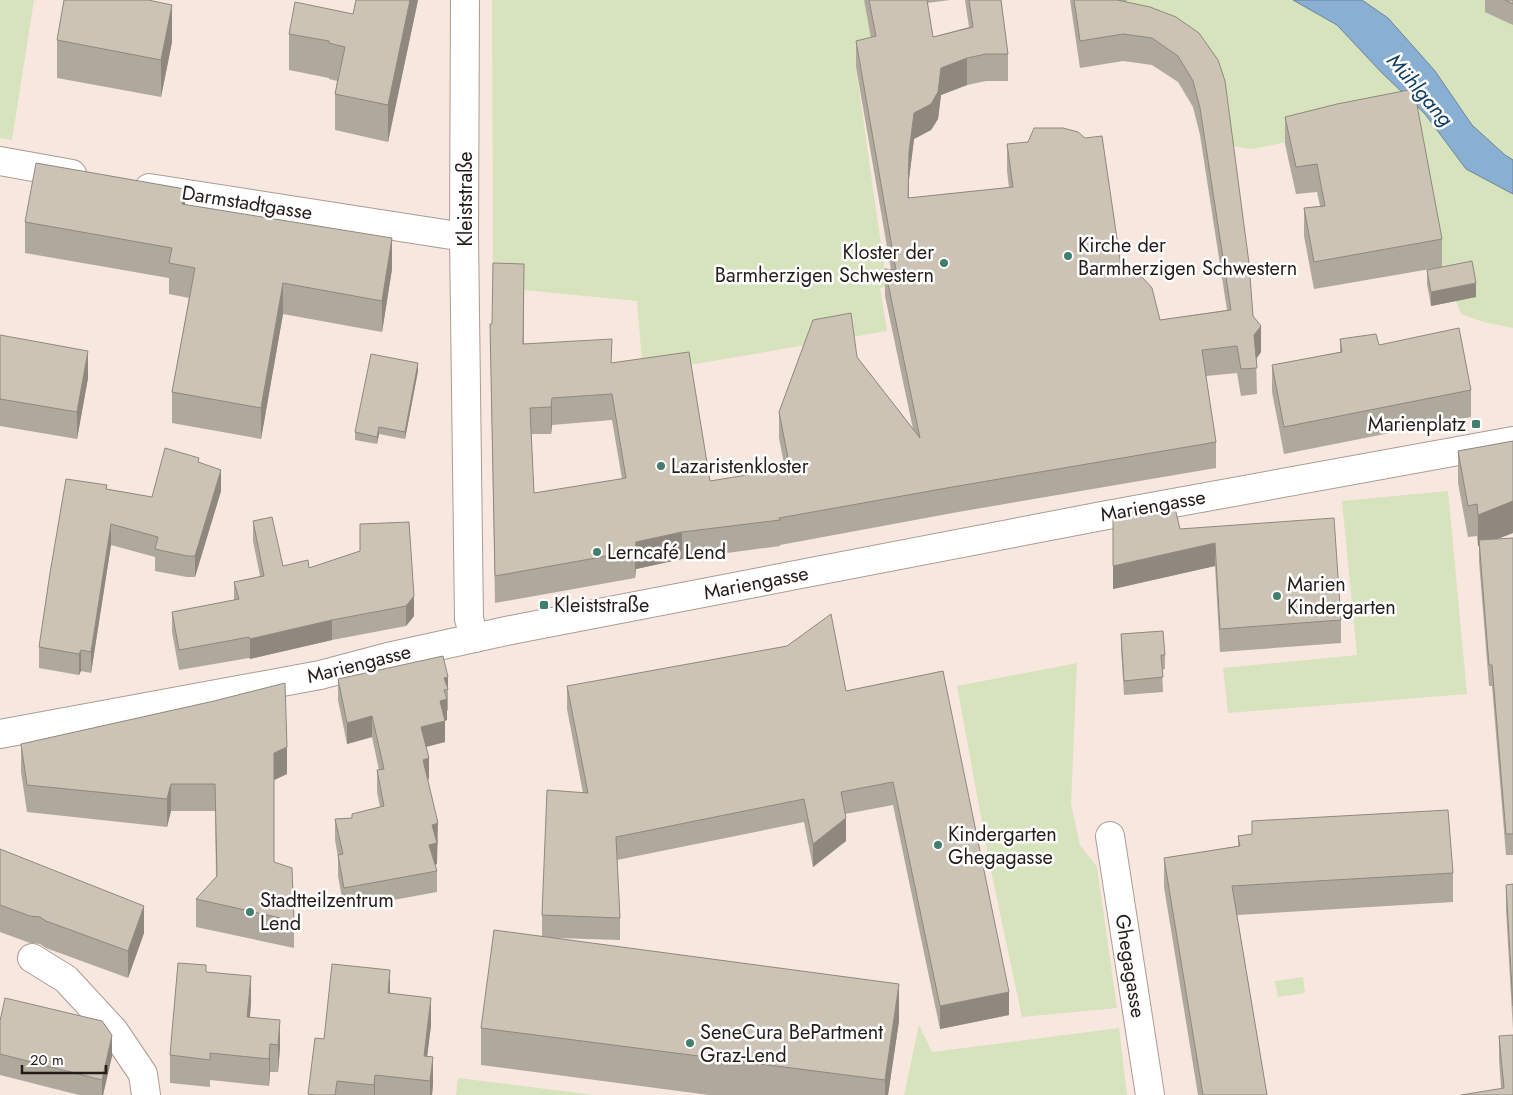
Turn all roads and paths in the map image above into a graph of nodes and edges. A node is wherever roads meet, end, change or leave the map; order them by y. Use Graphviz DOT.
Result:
graph roads {
  1 [pos="465,0"];
  2 [pos="0,161"];
  3 [pos="94,178"];
  4 [pos="124,183"];
  5 [pos="464,237"];
  6 [pos="1513,441"];
  7 [pos="475,638"];
  8 [pos="0,734"];
  9 [pos="1110,836"];
  10 [pos="32,958"];
  11 [pos="146,1095"];
  12 [pos="1150,1095"];
  1 -- 5 [label="street, Kleiststraße"];
  2 -- 3 [label="street"];
  4 -- 5 [label="street, Darmstadtgasse"];
  5 -- 7 [label="street, Kleiststraße"];
  6 -- 7 [label="street, Mariengasse"];
  7 -- 8 [label="street, Mariengasse"];
  9 -- 12 [label="street, Ghegagasse"];
  10 -- 11 [label="street"];
}
